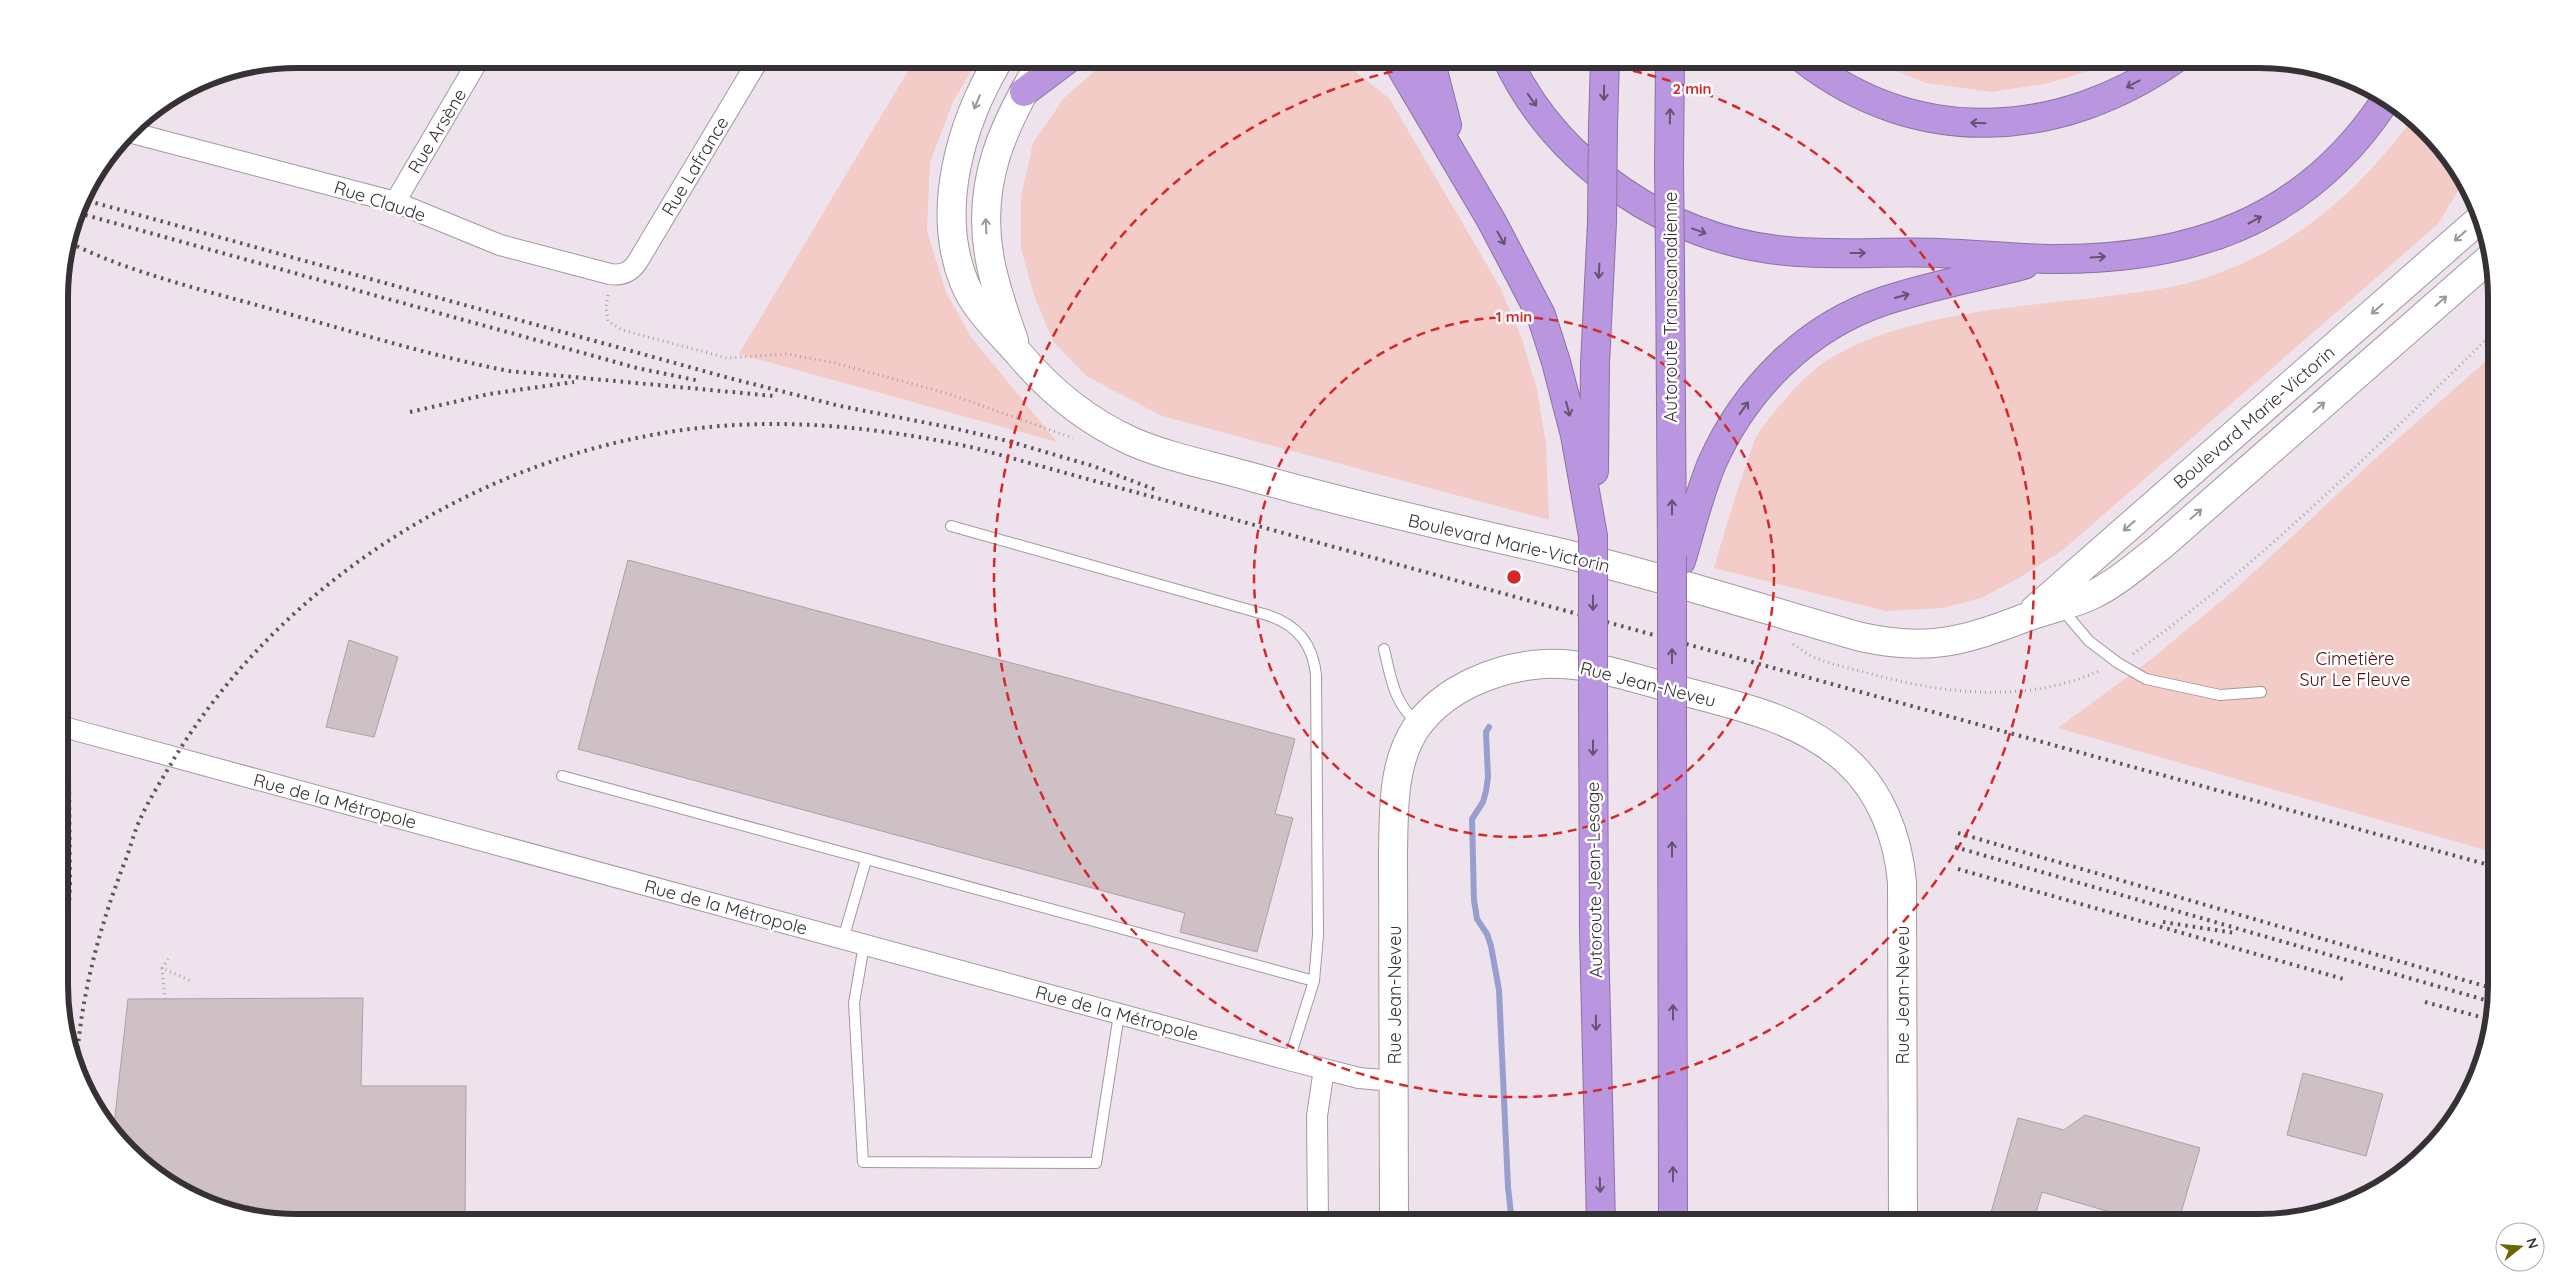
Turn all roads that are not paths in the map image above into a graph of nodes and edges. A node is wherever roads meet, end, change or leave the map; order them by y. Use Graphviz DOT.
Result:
graph roads {
  1 [pos="474,68"];
  2 [pos="754,68"];
  3 [pos="995,68"];
  4 [pos="1038,68"];
  5 [pos="1056,68"];
  6 [pos="1397,68"];
  7 [pos="1432,68"];
  8 [pos="1512,68"];
  9 [pos="1605,68"];
  10 [pos="1670,68"];
  11 [pos="1816,68"];
  12 [pos="2160,68"];
  13 [pos="1024,92"];
  14 [pos="2383,104"];
  15 [pos="136,134"];
  16 [pos="1476,196"];
  17 [pos="394,202"];
  18 [pos="2475,223"];
  19 [pos="2049,259"];
  20 [pos="2485,262"];
  21 [pos="628,272"];
  22 [pos="1019,354"];
  23 [pos="951,526"];
  24 [pos="1593,536"];
  25 [pos="1676,558"];
  26 [pos="2055,600"];
  27 [pos="1384,649"];
  28 [pos="2261,692"];
  29 [pos="1419,724"];
  30 [pos="68,728"];
  31 [pos="562,776"];
  32 [pos="866,860"];
  33 [pos="842,939"];
  34 [pos="864,945"];
  35 [pos="1314,981"];
  36 [pos="1119,1014"];
  37 [pos="1290,1060"];
  38 [pos="1324,1069"];
  39 [pos="1394,1081"];
  40 [pos="1318,1214"];
  41 [pos="1394,1214"];
  42 [pos="1601,1214"];
  43 [pos="1673,1214"];
  44 [pos="1903,1214"];
  1 -- 17 [label="street, Rue Arsène"];
  2 -- 21 [label="street, Rue Lafrance"];
  3 -- 22 [label="street, Boulevard Marie-Victorin, one-way"];
  4 -- 13 [label="street, Boulevard Marie-Victorin"];
  5 -- 13 [label="highway"];
  6 -- 16 [label="highway"];
  7 -- 16 [label="highway"];
  8 -- 19 [label="highway, one-way"];
  9 -- 24 [label="highway, one-way, bridge"];
  25 -- 10 [label="highway, Autoroute Transcanadienne, one-way, bridge"];
  12 -- 11 [label="highway, one-way"];
  22 -- 13 [label="street, Boulevard Marie-Victorin, one-way"];
  19 -- 14 [label="highway, one-way"];
  15 -- 17 [label="street, Rue Claude"];
  16 -- 24 [label="highway, one-way"];
  17 -- 21 [label="street, Rue Claude"];
  18 -- 26 [label="street, Boulevard Marie-Victorin, one-way"];
  25 -- 19 [label="highway, one-way"];
  26 -- 20 [label="street, Boulevard Marie-Victorin, one-way"];
  22 -- 26 [label="street, Boulevard Marie-Victorin"];
  23 -- 35 [label="lane"];
  24 -- 42 [label="highway, Autoroute Jean-Lesage, one-way, bridge"];
  43 -- 25 [label="highway, one-way, bridge"];
  26 -- 28 [label="lane"];
  27 -- 29 [label="lane"];
  29 -- 39 [label="street, Rue Jean-Neveu"];
  29 -- 44 [label="street, Rue Jean-Neveu"];
  30 -- 33 [label="street, Rue de la Métropole"];
  31 -- 32 [label="lane"];
  32 -- 33 [label="lane"];
  32 -- 35 [label="lane"];
  33 -- 34 [label="street, Rue de la Métropole"];
  34 -- 36 [label="street, Rue de la Métropole"];
  34 -- 36 [label="lane"];
  35 -- 37 [label="lane"];
  36 -- 37 [label="street, Rue de la Métropole"];
  37 -- 38 [label="street, Rue de la Métropole"];
  38 -- 39 [label="street, Rue de la Métropole"];
  38 -- 40 [label="street"];
  39 -- 41 [label="street, Rue Jean-Neveu"];
}
